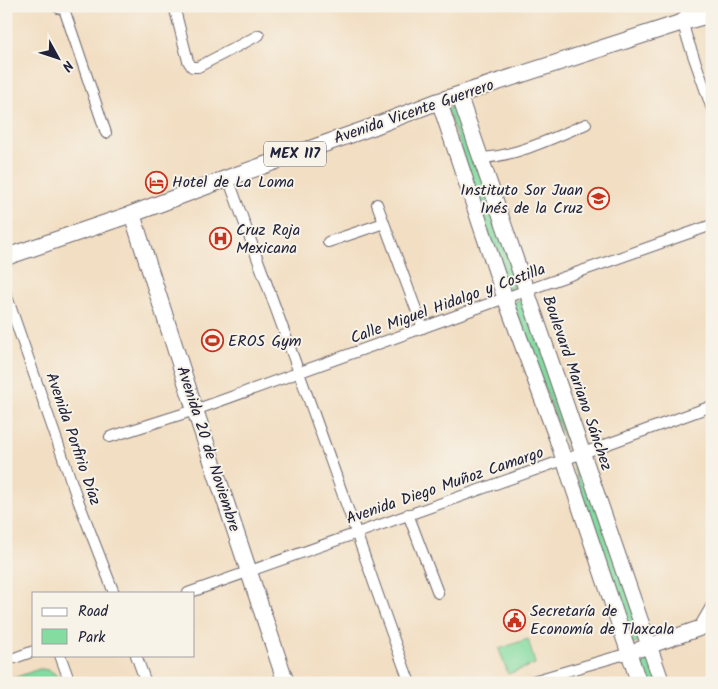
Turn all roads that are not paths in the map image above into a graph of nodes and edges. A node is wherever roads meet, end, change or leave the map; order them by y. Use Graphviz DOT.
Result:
graph roads {
  1 [pos="62,6"];
  2 [pos="174,6"];
  3 [pos="694,6"];
  4 [pos="683,14"];
  5 [pos="712,14"];
  6 [pos="259,35"];
  7 [pos="459,95"];
  8 [pos="439,101"];
  9 [pos="712,109"];
  10 [pos="586,124"];
  11 [pos="106,133"];
  12 [pos="481,158"];
  13 [pos="228,178"];
  14 [pos="492,190"];
  15 [pos="472,197"];
  16 [pos="377,204"];
  17 [pos="132,214"];
  18 [pos="384,223"];
  19 [pos="712,225"];
  20 [pos="328,242"];
  21 [pos="6,258"];
  22 [pos="526,291"];
  23 [pos="6,294"];
  24 [pos="505,298"];
  25 [pos="423,328"];
  26 [pos="300,373"];
  27 [pos="712,406"];
  28 [pos="195,410"];
  29 [pos="110,437"];
  30 [pos="583,453"];
  31 [pos="564,460"];
  32 [pos="408,514"];
  33 [pos="356,533"];
  34 [pos="248,572"];
  35 [pos="114,592"];
  36 [pos="191,592"];
  37 [pos="438,593"];
  38 [pos="712,605"];
  39 [pos="705,627"];
  40 [pos="649,646"];
  41 [pos="32,652"];
  42 [pos="629,653"];
  43 [pos="60,656"];
  44 [pos="136,656"];
  45 [pos="6,661"];
  46 [pos="70,683"];
  47 [pos="146,683"];
  48 [pos="286,683"];
  49 [pos="410,683"];
  50 [pos="526,683"];
  51 [pos="639,683"];
  52 [pos="662,683"];
  1 -- 11 [label="street"];
  2 -- 6 [label="street"];
  3 -- 4 [label="street"];
  4 -- 5 [label="main road, Avenida Vicente Guerrero / MEX 117"];
  4 -- 7 [label="main road, Avenida Vicente Guerrero / MEX 117"];
  4 -- 9 [label="street"];
  7 -- 8 [label="main road, Avenida Vicente Guerrero / MEX 117"];
  7 -- 12 [label="street, Boulevard Mariano Sánchez"];
  8 -- 13 [label="main road, Avenida Vicente Guerrero / MEX 117"];
  8 -- 15 [label="street"];
  10 -- 12 [label="street"];
  12 -- 14 [label="street, Boulevard Mariano Sánchez"];
  13 -- 17 [label="main road, Avenida Vicente Guerrero / MEX 117"];
  13 -- 26 [label="street"];
  14 -- 15 [label="street"];
  14 -- 22 [label="street, Boulevard Mariano Sánchez"];
  15 -- 24 [label="street"];
  16 -- 18 [label="street"];
  17 -- 21 [label="main road, Avenida Vicente Guerrero"];
  17 -- 28 [label="main road, Avenida 20 de Noviembre"];
  18 -- 20 [label="street"];
  18 -- 25 [label="street"];
  19 -- 22 [label="street, Calle Miguel Hidalgo y Costilla"];
  22 -- 24 [label="street, Calle Miguel Hidalgo y Costilla"];
  22 -- 30 [label="street, Boulevard Mariano Sánchez"];
  23 -- 35 [label="street, Avenida Porfirio Díaz"];
  24 -- 25 [label="street, Calle Miguel Hidalgo y Costilla"];
  24 -- 31 [label="street"];
  25 -- 26 [label="street, Calle Miguel Hidalgo y Costilla"];
  26 -- 28 [label="street, Calle Miguel Hidalgo y Costilla"];
  26 -- 33 [label="street"];
  27 -- 30 [label="street, Avenida Diego Muñoz Camargo"];
  28 -- 29 [label="street, Calle Miguel Hidalgo y Costilla"];
  28 -- 34 [label="main road, Avenida 20 de Noviembre"];
  30 -- 31 [label="street, Avenida Diego Muñoz Camargo"];
  30 -- 40 [label="street, Boulevard Mariano Sánchez"];
  31 -- 32 [label="street, Avenida Diego Muñoz Camargo"];
  31 -- 42 [label="street"];
  32 -- 33 [label="street, Avenida Diego Muñoz Camargo"];
  32 -- 37 [label="street"];
  33 -- 34 [label="street, Avenida Diego Muñoz Camargo"];
  33 -- 49 [label="street"];
  34 -- 36 [label="street, Avenida Diego Muñoz Camargo"];
  34 -- 48 [label="main road, Avenida 20 de Noviembre"];
  38 -- 39 [label="street"];
  39 -- 40 [label="street"];
  40 -- 42 [label="street"];
  40 -- 52 [label="street, Boulevard Mariano Sánchez"];
  41 -- 45 [label="street"];
  42 -- 50 [label="street"];
  42 -- 51 [label="street"];
  43 -- 46 [label="street"];
  44 -- 47 [label="street"];
}
